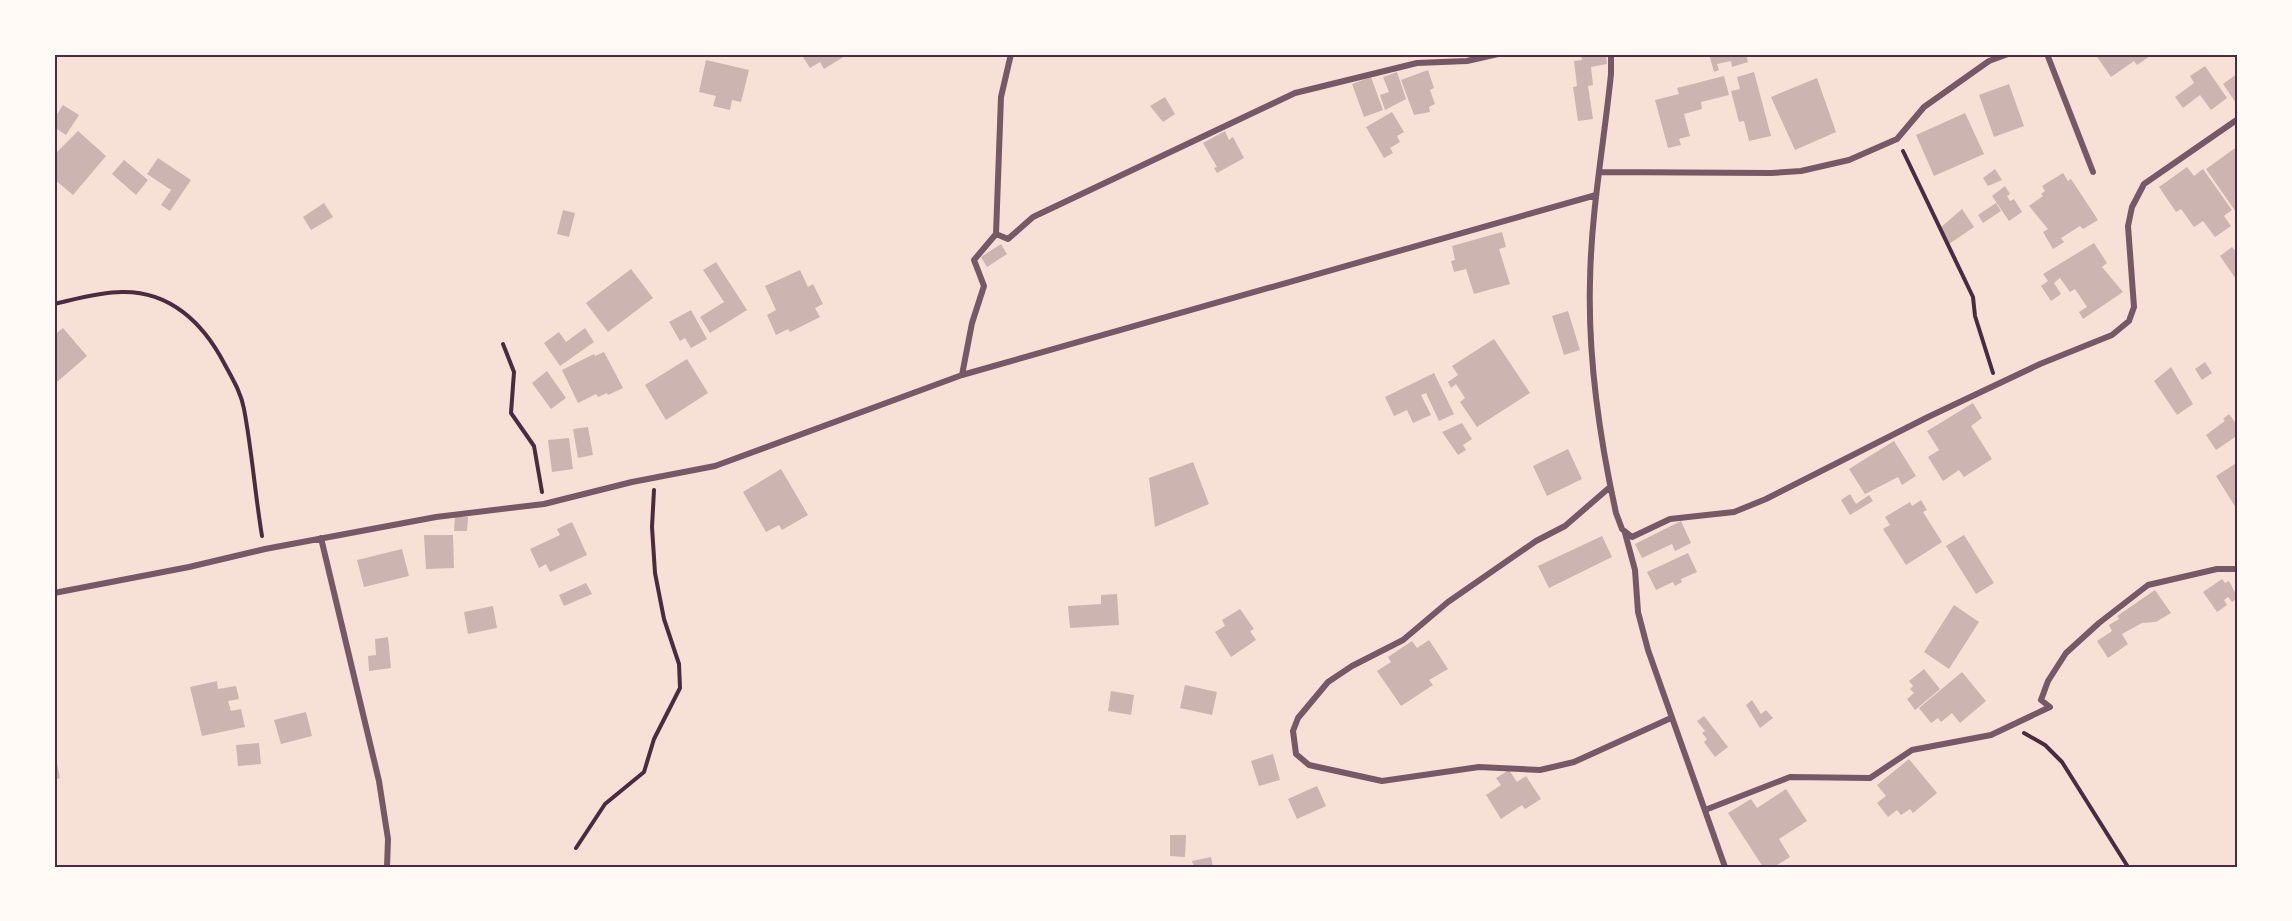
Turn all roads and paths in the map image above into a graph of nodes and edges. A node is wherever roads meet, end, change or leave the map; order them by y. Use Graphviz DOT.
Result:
graph roads {
  1 [pos="1011,54"];
  2 [pos="1498,54"];
  3 [pos="1611,54"];
  4 [pos="2008,54"];
  5 [pos="2047,54"];
  6 [pos="2238,119"];
  7 [pos="1897,139"];
  8 [pos="1601,172"];
  9 [pos="2093,172"];
  10 [pos="1596,195"];
  11 [pos="996,234"];
  12 [pos="54,303"];
  13 [pos="503,344"];
  14 [pos="962,375"];
  15 [pos="1996,384"];
  16 [pos="655,478"];
  17 [pos="1610,487"];
  18 [pos="544,504"];
  19 [pos="1625,533"];
  20 [pos="321,538"];
  21 [pos="265,549"];
  22 [pos="2238,569"];
  23 [pos="54,593"];
  24 [pos="1671,718"];
  25 [pos="2014,725"];
  26 [pos="1705,810"];
  27 [pos="576,848"];
  28 [pos="387,867"];
  29 [pos="1725,867"];
  30 [pos="2128,867"];
  1 -- 11 [label="street"];
  2 -- 11 [label="street"];
  3 -- 8 [label="street"];
  4 -- 7 [label="street"];
  5 -- 9 [label="street"];
  6 -- 15 [label="street"];
  7 -- 8 [label="street"];
  7 -- 15 [label="path"];
  8 -- 10 [label="street"];
  10 -- 14 [label="street"];
  10 -- 17 [label="street"];
  11 -- 14 [label="street"];
  12 -- 21 [label="path"];
  13 -- 18 [label="path"];
  14 -- 16 [label="street"];
  15 -- 19 [label="street"];
  16 -- 18 [label="street"];
  16 -- 27 [label="path"];
  17 -- 19 [label="street"];
  17 -- 24 [label="street"];
  18 -- 20 [label="street"];
  19 -- 24 [label="street"];
  20 -- 21 [label="street"];
  20 -- 28 [label="street"];
  21 -- 23 [label="street"];
  22 -- 25 [label="street"];
  24 -- 26 [label="street"];
  25 -- 26 [label="street"];
  25 -- 30 [label="path"];
  26 -- 29 [label="street"];
}
